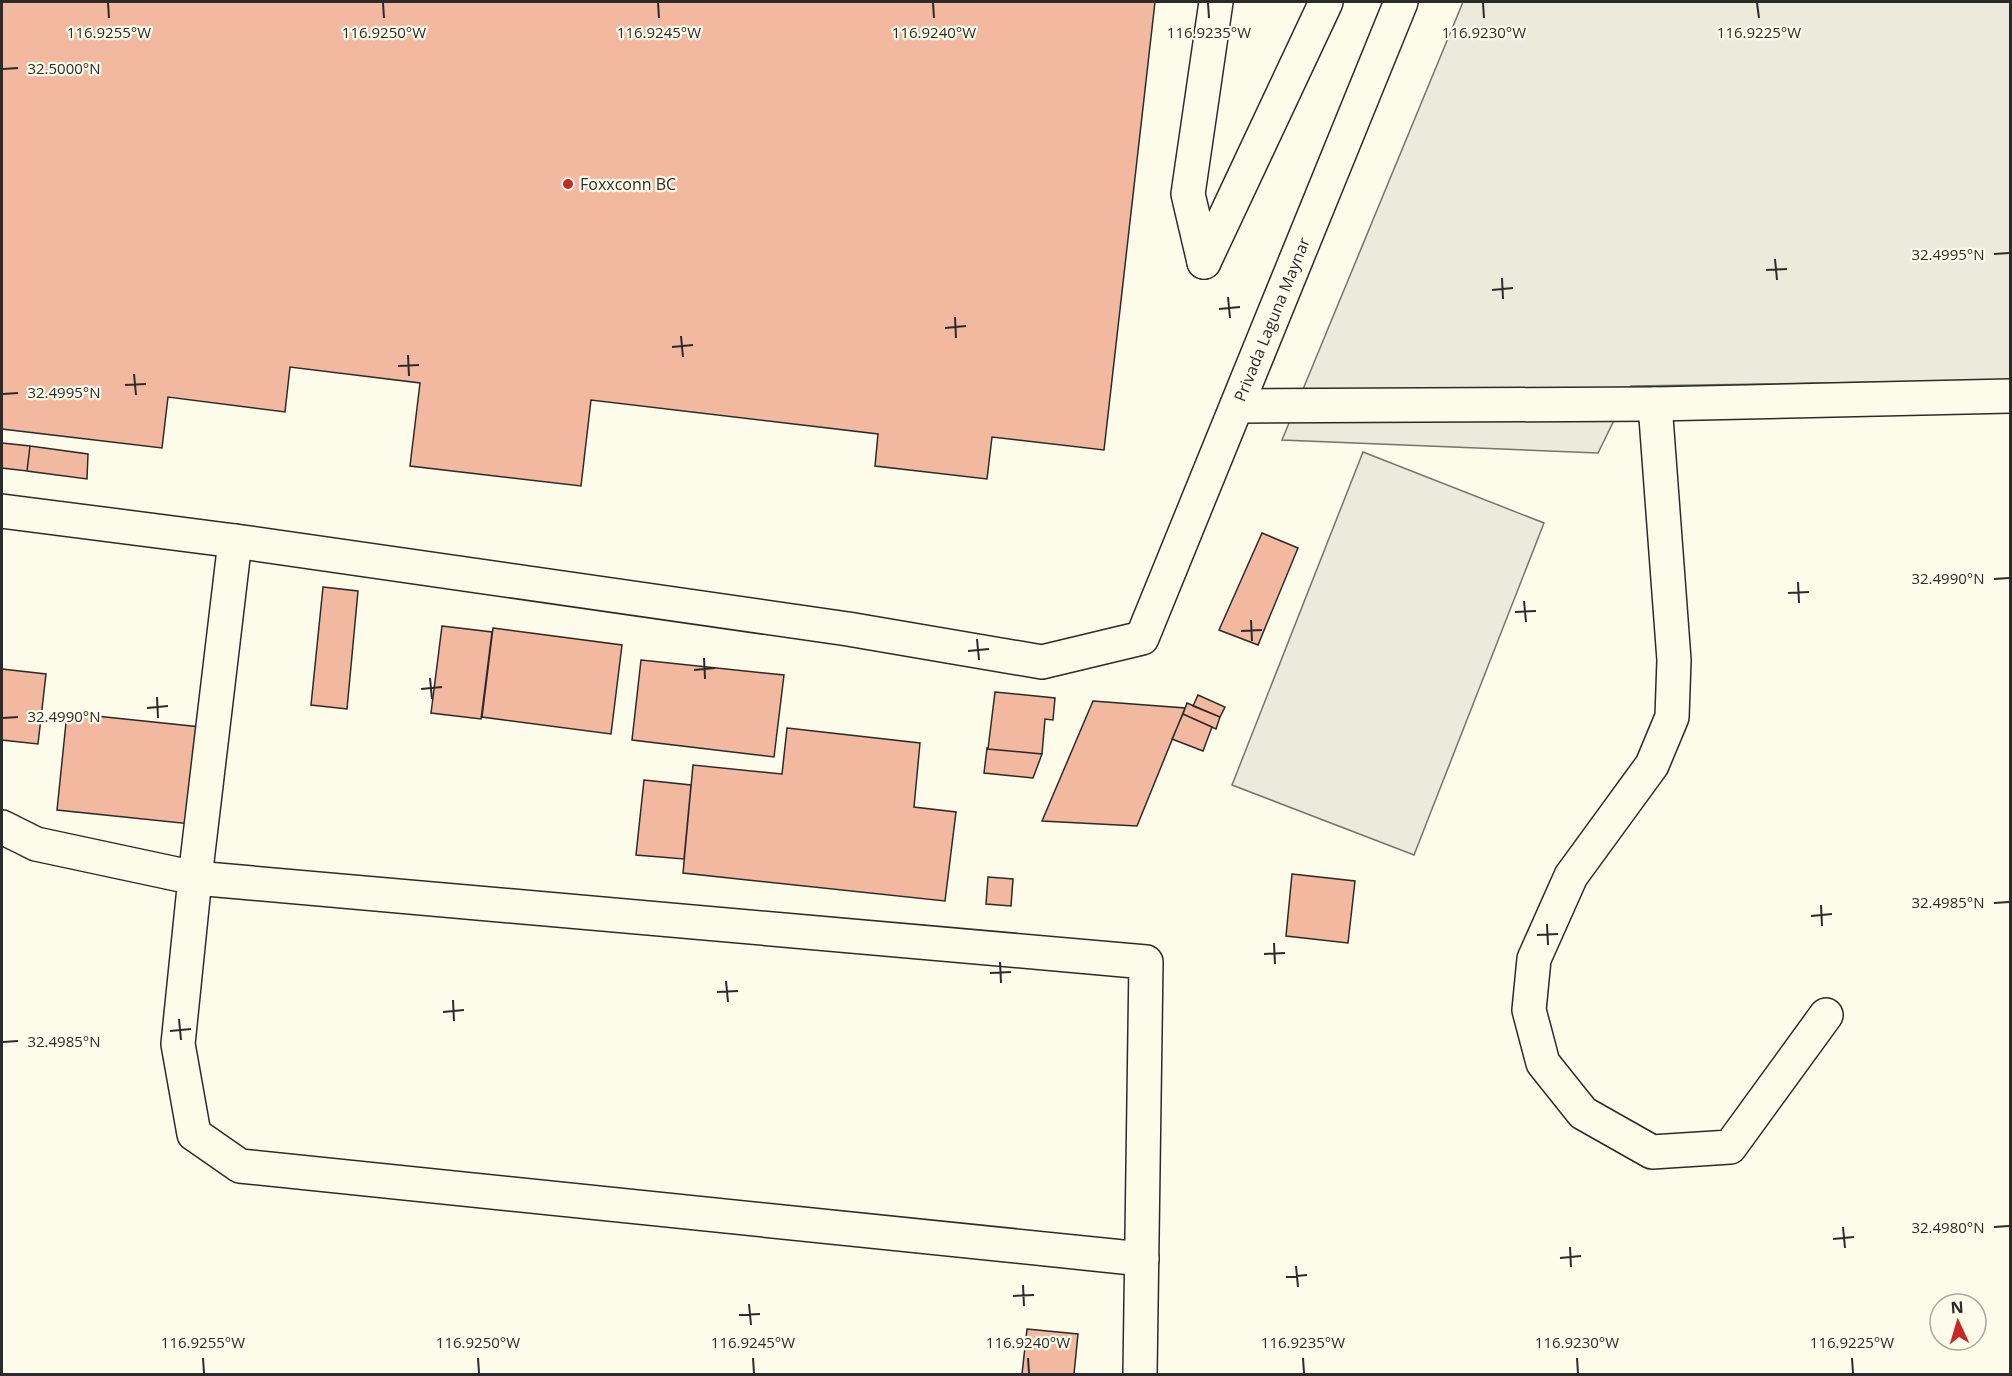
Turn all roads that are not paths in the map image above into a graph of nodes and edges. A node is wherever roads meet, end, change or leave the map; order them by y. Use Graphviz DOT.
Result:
graph roads {
  1 [pos="1216,2"];
  2 [pos="1326,2"];
  3 [pos="1401,2"];
  4 [pos="2010,396"];
  5 [pos="1655,404"];
  6 [pos="1236,406"];
  7 [pos="2,511"];
  8 [pos="234,541"];
  9 [pos="2,827"];
  10 [pos="195,878"];
  11 [pos="1826,1015"];
  12 [pos="1142,1259"];
  13 [pos="1140,1374"];
  1 -- 2 [label="lane"];
  3 -- 6 [label="lane, Privada Laguna Maynar"];
  4 -- 5 [label="lane"];
  5 -- 6 [label="lane"];
  5 -- 11 [label="lane"];
  6 -- 8 [label="lane, Privada Laguna Maynar"];
  7 -- 8 [label="lane"];
  8 -- 10 [label="lane"];
  9 -- 10 [label="lane"];
  10 -- 12 [label="lane"];
  10 -- 12 [label="lane"];
  12 -- 13 [label="lane"];
}
